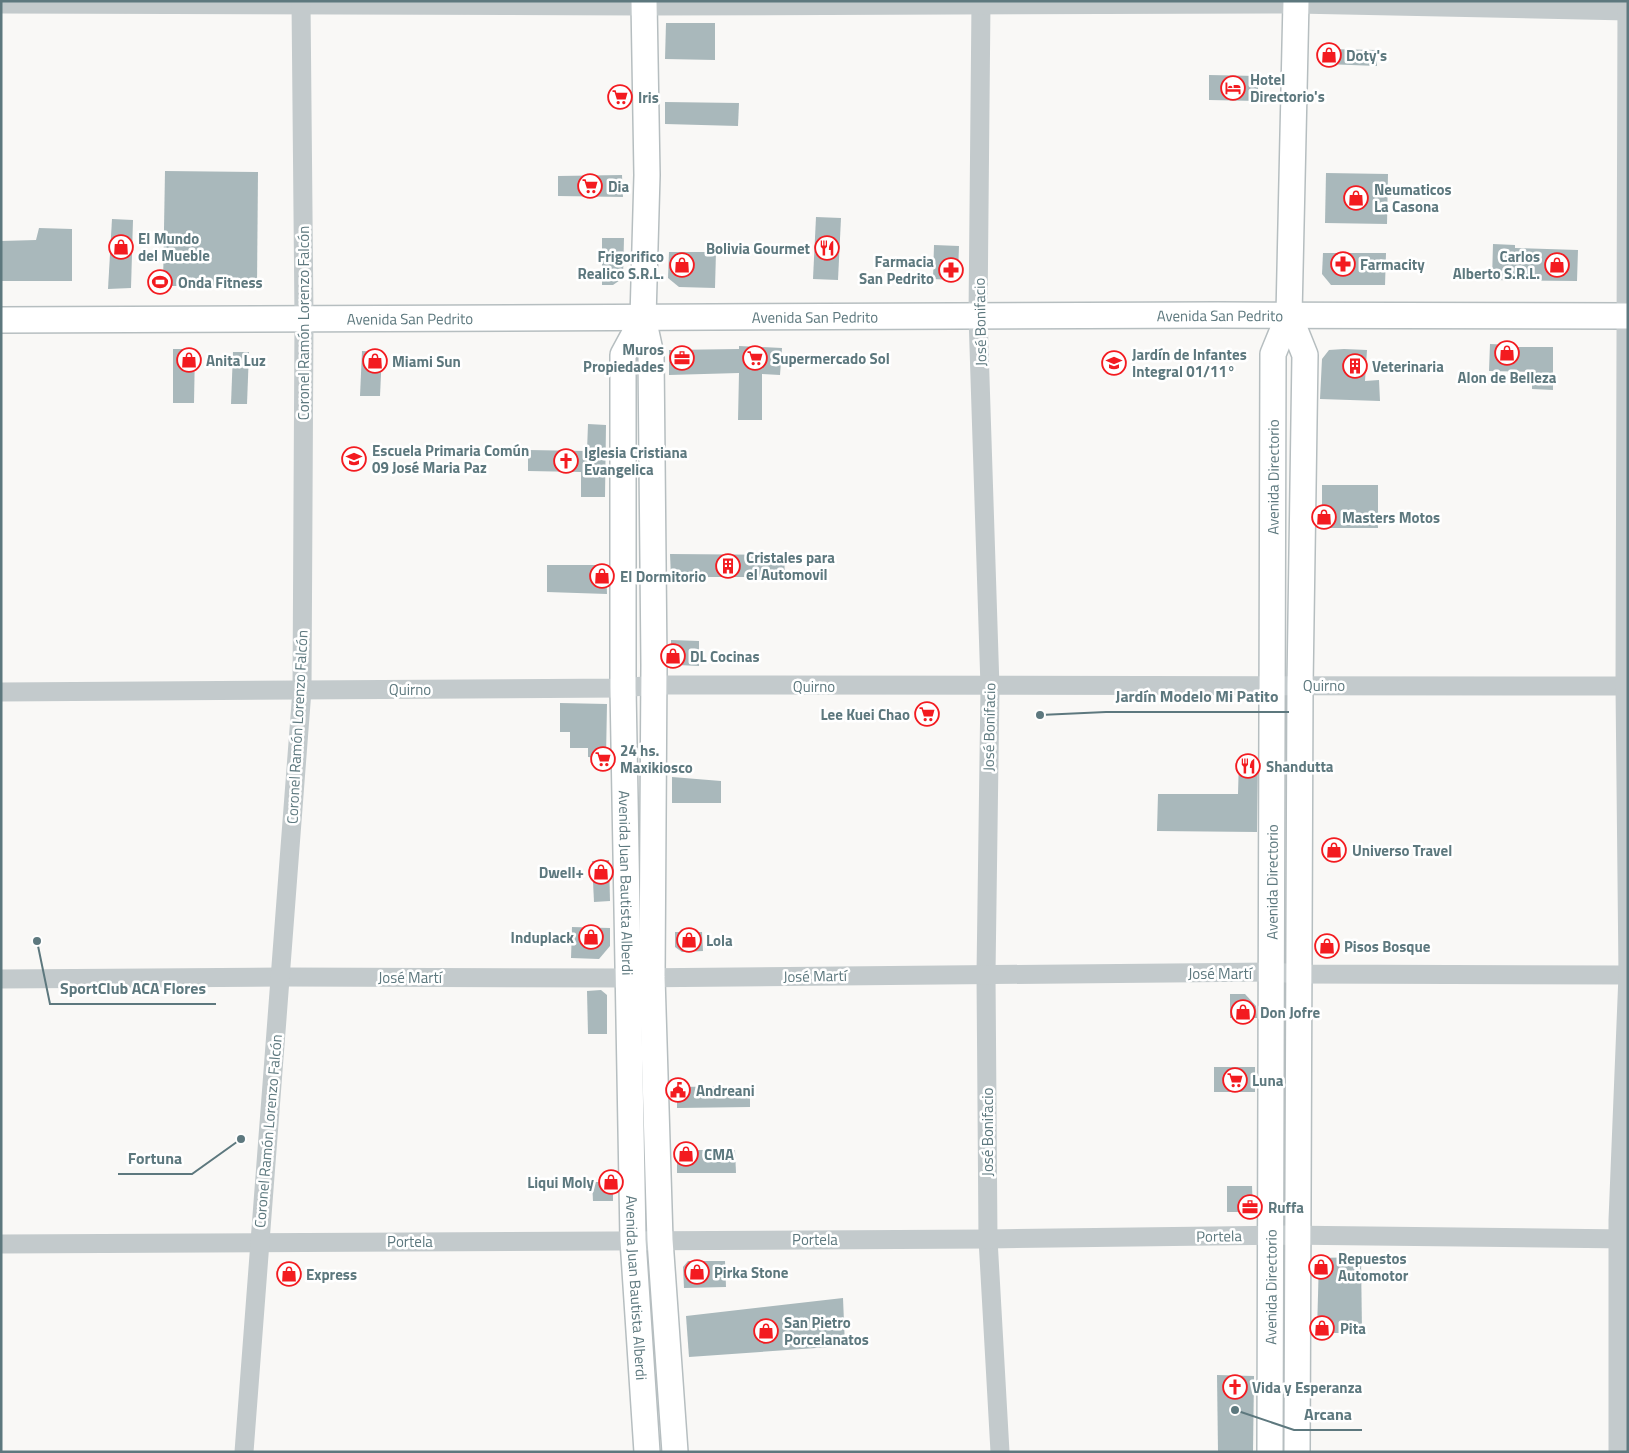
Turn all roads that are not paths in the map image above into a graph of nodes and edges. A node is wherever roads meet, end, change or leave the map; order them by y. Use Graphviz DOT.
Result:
graph roads {
  1 [pos="301,3"];
  2 [pos="1296,3"];
  3 [pos="1,4"];
  4 [pos="644,4"];
  5 [pos="981,4"];
  6 [pos="1627,8"];
  7 [pos="1289,315"];
  8 [pos="978,316"];
  9 [pos="1626,316"];
  10 [pos="304,318"];
  11 [pos="643,318"];
  12 [pos="1,320"];
  13 [pos="1300,685"];
  14 [pos="654,686"];
  15 [pos="1273,686"];
  16 [pos="1626,686"];
  17 [pos="990,687"];
  18 [pos="623,688"];
  19 [pos="302,690"];
  20 [pos="1,692"];
  21 [pos="1273,972"];
  22 [pos="986,974"];
  23 [pos="1298,974"];
  24 [pos="1628,975"];
  25 [pos="282,976"];
  26 [pos="640,978"];
  27 [pos="1,980"];
  28 [pos="1271,1235"];
  29 [pos="1296,1235"];
  30 [pos="988,1239"];
  31 [pos="1623,1239"];
  32 [pos="633,1240"];
  33 [pos="660,1240"];
  34 [pos="259,1242"];
  35 [pos="1,1244"];
  36 [pos="244,1452"];
  37 [pos="647,1452"];
  38 [pos="675,1452"];
  39 [pos="1000,1452"];
  40 [pos="1270,1452"];
  41 [pos="1297,1452"];
  42 [pos="1618,1452"];
  1 -- 3 [label="street"];
  1 -- 4 [label="street"];
  1 -- 10 [label="street, Coronel Ramón Lorenzo Falcón"];
  2 -- 5 [label="street"];
  2 -- 6 [label="street"];
  2 -- 7 [label="main road, Avenida Directorio"];
  4 -- 5 [label="street"];
  4 -- 11 [label="main road, Avenida Juan Bautista Alberdi"];
  5 -- 8 [label="street, José Bonifacio"];
  6 -- 9 [label="street"];
  7 -- 8 [label="main road, Avenida San Pedrito"];
  7 -- 9 [label="main road, Avenida San Pedrito"];
  7 -- 13 [label="main road, Avenida Directorio"];
  7 -- 15 [label="main road, Avenida Directorio"];
  8 -- 11 [label="main road, Avenida San Pedrito"];
  8 -- 17 [label="street, José Bonifacio"];
  9 -- 16 [label="street"];
  10 -- 11 [label="main road, Avenida San Pedrito"];
  10 -- 12 [label="main road, Avenida San Pedrito"];
  10 -- 19 [label="street, Coronel Ramón Lorenzo Falcón"];
  11 -- 14 [label="main road, Avenida Juan Bautista Alberdi"];
  11 -- 18 [label="main road, Avenida Juan Bautista Alberdi"];
  13 -- 15 [label="street, Quirno"];
  13 -- 16 [label="street, Quirno"];
  13 -- 23 [label="main road, Avenida Directorio"];
  14 -- 17 [label="street, Quirno"];
  14 -- 18 [label="street, Quirno"];
  14 -- 26 [label="main road, Avenida Juan Bautista Alberdi"];
  15 -- 17 [label="street, Quirno"];
  15 -- 21 [label="main road, Avenida Directorio"];
  16 -- 24 [label="street"];
  17 -- 22 [label="street, José Bonifacio"];
  18 -- 19 [label="street, Quirno"];
  18 -- 26 [label="main road, Avenida Juan Bautista Alberdi"];
  19 -- 20 [label="street, Quirno"];
  19 -- 25 [label="street, Coronel Ramón Lorenzo Falcón"];
  21 -- 22 [label="street, José Martí"];
  21 -- 23 [label="street, José Martí"];
  21 -- 28 [label="main road, Avenida Directorio"];
  22 -- 26 [label="street, José Martí"];
  22 -- 30 [label="street, José Bonifacio"];
  23 -- 24 [label="street, José Martí"];
  23 -- 29 [label="main road, Avenida Directorio"];
  24 -- 31 [label="street"];
  25 -- 26 [label="street, José Martí"];
  25 -- 27 [label="street, José Martí"];
  25 -- 34 [label="street, Coronel Ramón Lorenzo Falcón"];
  26 -- 32 [label="main road, Avenida Juan Bautista Alberdi"];
  26 -- 33 [label="main road, Avenida Juan Bautista Alberdi"];
  28 -- 29 [label="street, Portela"];
  28 -- 30 [label="street, Portela"];
  28 -- 40 [label="main road, Avenida Directorio"];
  29 -- 31 [label="street, Portela"];
  29 -- 41 [label="main road, Avenida Directorio"];
  30 -- 33 [label="street, Portela"];
  30 -- 39 [label="street, José Bonifacio"];
  31 -- 42 [label="street"];
  32 -- 33 [label="street, Portela"];
  32 -- 34 [label="street, Portela"];
  32 -- 37 [label="main road, Avenida Juan Bautista Alberdi"];
  33 -- 38 [label="main road, Avenida Juan Bautista Alberdi"];
  34 -- 35 [label="street, Portela"];
  34 -- 36 [label="street, Coronel Ramón Lorenzo Falcón"];
}
